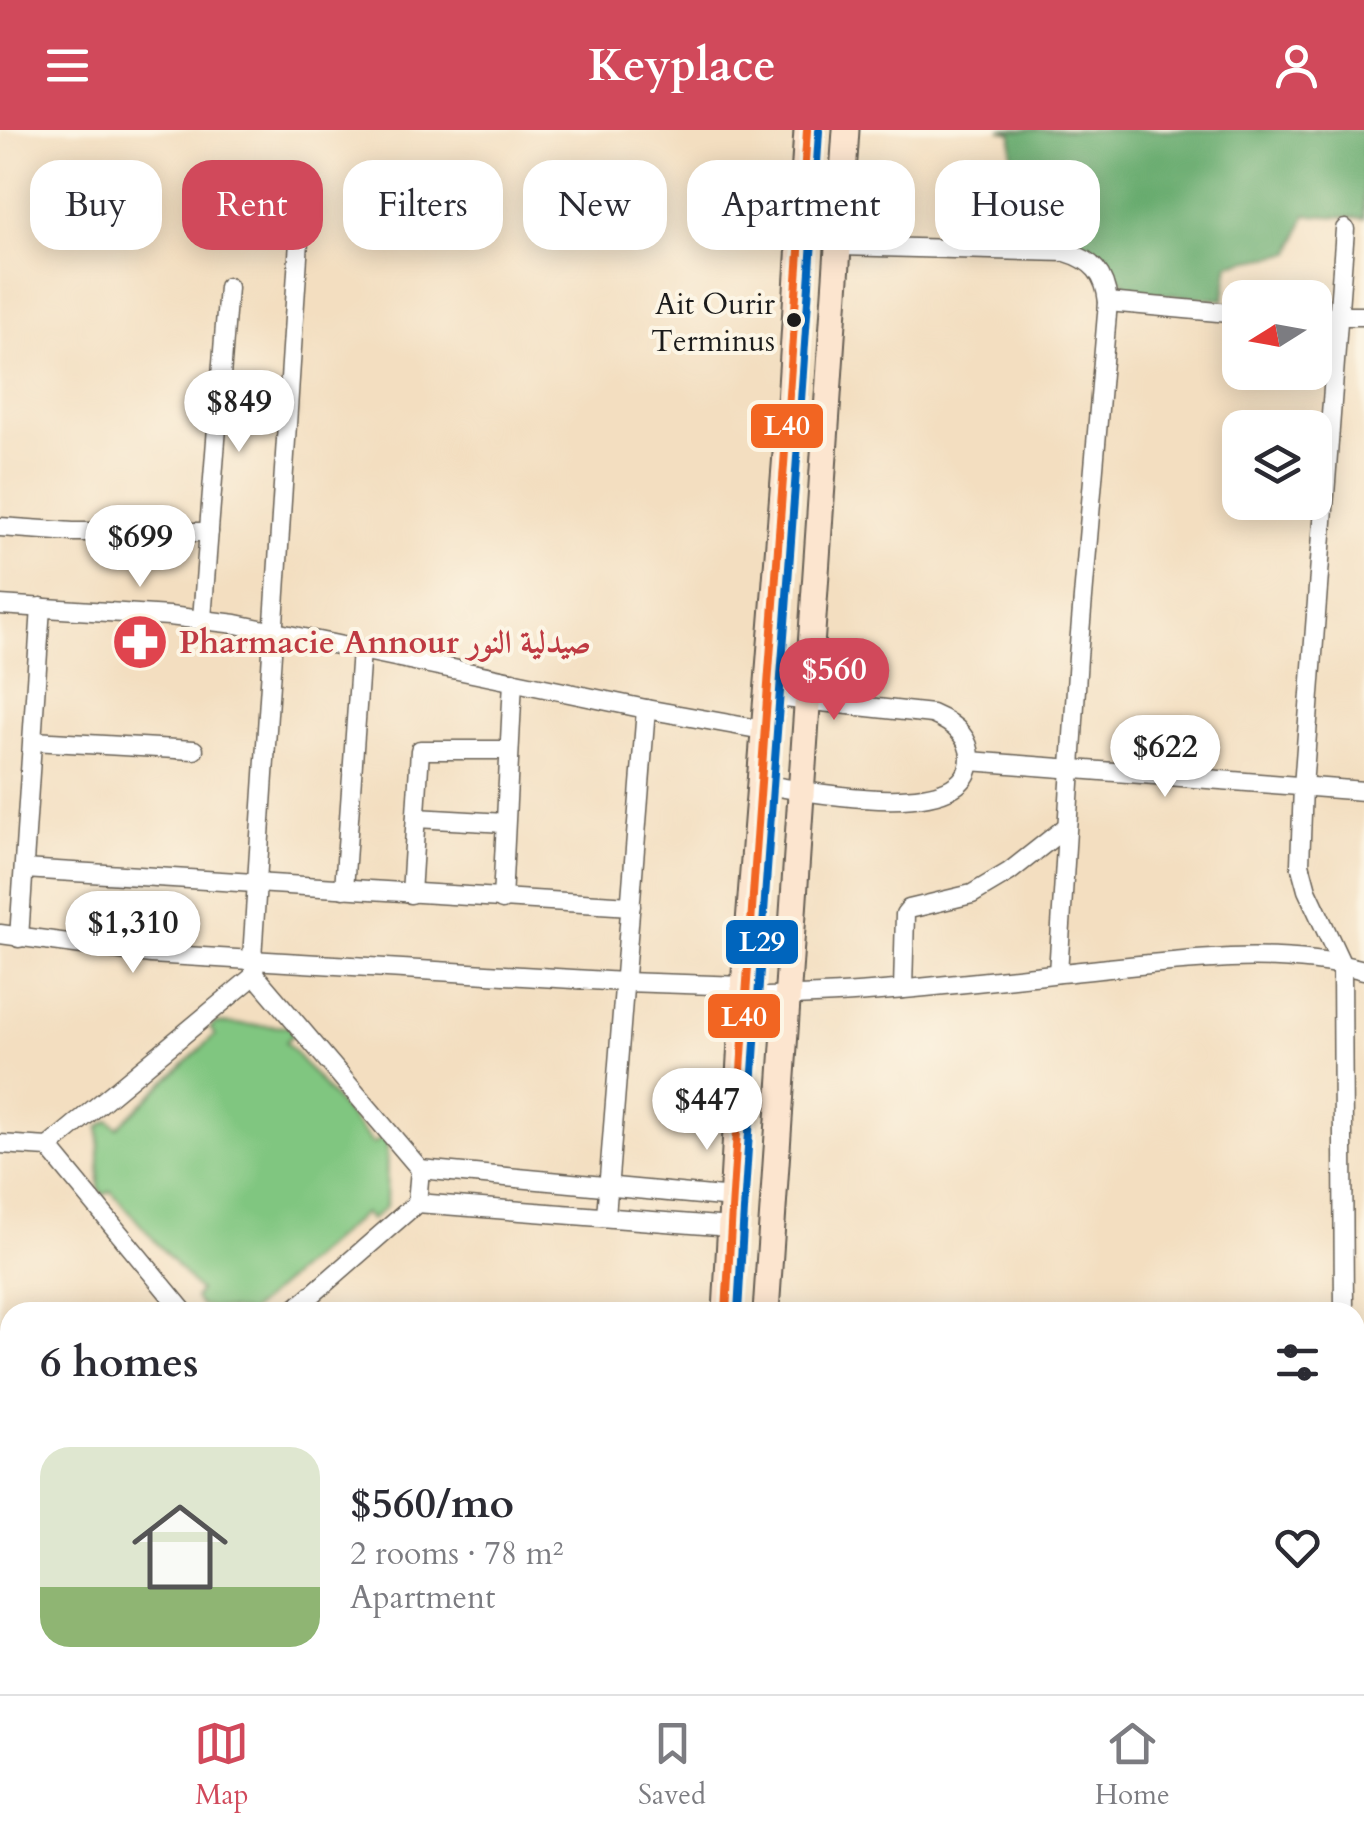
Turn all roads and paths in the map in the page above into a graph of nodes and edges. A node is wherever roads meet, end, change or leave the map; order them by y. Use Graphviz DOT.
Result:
graph roads {
  1 [pos="807,130"];
  2 [pos="846,130"];
  3 [pos="844,160"];
  4 [pos="1346,229"];
  5 [pos="915,248"];
  6 [pos="298,250"];
  7 [pos="840,250"];
  8 [pos="228,287"];
  9 [pos="1108,302"];
  10 [pos="1222,312"];
  11 [pos="1364,316"];
  12 [pos="1332,317"];
  13 [pos="1340,317"];
  14 [pos="0,526"];
  15 [pos="209,532"];
  16 [pos="0,606"];
  17 [pos="41,607"];
  18 [pos="202,620"];
  19 [pos="274,631"];
  20 [pos="361,650"];
  21 [pos="512,681"];
  22 [pos="766,696"];
  23 [pos="808,702"];
  24 [pos="646,709"];
  25 [pos="763,730"];
  26 [pos="33,742"];
  27 [pos="194,750"];
  28 [pos="509,750"];
  29 [pos="970,761"];
  30 [pos="1070,769"];
  31 [pos="761,784"];
  32 [pos="1303,787"];
  33 [pos="803,791"];
  34 [pos="1364,792"];
  35 [pos="416,818"];
  36 [pos="506,824"];
  37 [pos="1066,827"];
  38 [pos="24,869"];
  39 [pos="258,882"];
  40 [pos="344,888"];
  41 [pos="411,894"];
  42 [pos="502,900"];
  43 [pos="631,906"];
  44 [pos="0,934"];
  45 [pos="19,938"];
  46 [pos="1342,965"];
  47 [pos="253,967"];
  48 [pos="1364,970"];
  49 [pos="1058,973"];
  50 [pos="624,982"];
  51 [pos="903,989"];
  52 [pos="744,991"];
  53 [pos="786,997"];
  54 [pos="0,1144"];
  55 [pos="48,1147"];
  56 [pos="420,1169"];
  57 [pos="611,1186"];
  58 [pos="733,1198"];
  59 [pos="416,1202"];
  60 [pos="606,1216"];
  61 [pos="731,1227"];
  62 [pos="1355,1283"];
  63 [pos="176,1302"];
  64 [pos="303,1302"];
  65 [pos="727,1302"];
  66 [pos="767,1302"];
  1 -- 22 [label="main road"];
  2 -- 3 [label="main road"];
  4 -- 13 [label="street"];
  5 -- 9 [label="street"];
  6 -- 19 [label="street"];
  7 -- 23 [label="main road"];
  8 -- 15 [label="street"];
  9 -- 10 [label="street"];
  9 -- 30 [label="street"];
  11 -- 13 [label="street"];
  12 -- 13 [label="street"];
  13 -- 32 [label="street"];
  14 -- 15 [label="street"];
  15 -- 18 [label="street"];
  16 -- 17 [label="street"];
  17 -- 18 [label="street"];
  17 -- 26 [label="street"];
  18 -- 19 [label="street"];
  19 -- 20 [label="street"];
  19 -- 39 [label="street"];
  20 -- 21 [label="street"];
  20 -- 40 [label="street"];
  21 -- 24 [label="street"];
  21 -- 28 [label="street"];
  22 -- 23 [label="street"];
  22 -- 25 [label="main road"];
  23 -- 29 [label="street"];
  23 -- 33 [label="main road"];
  24 -- 25 [label="street"];
  24 -- 43 [label="street"];
  25 -- 31 [label="main road"];
  26 -- 27 [label="street"];
  26 -- 38 [label="street"];
  28 -- 35 [label="street"];
  28 -- 36 [label="street"];
  29 -- 30 [label="street"];
  29 -- 33 [label="street"];
  30 -- 32 [label="street"];
  30 -- 37 [label="street"];
  31 -- 33 [label="street"];
  31 -- 52 [label="main road"];
  32 -- 34 [label="street"];
  32 -- 46 [label="street"];
  33 -- 53 [label="main road"];
  35 -- 36 [label="street"];
  35 -- 41 [label="street"];
  36 -- 42 [label="street"];
  37 -- 49 [label="street"];
  37 -- 51 [label="street"];
  38 -- 39 [label="street"];
  38 -- 45 [label="street"];
  39 -- 40 [label="street"];
  39 -- 47 [label="street"];
  40 -- 41 [label="street"];
  41 -- 42 [label="street"];
  42 -- 43 [label="street"];
  43 -- 50 [label="street"];
  44 -- 45 [label="street"];
  45 -- 47 [label="street"];
  46 -- 48 [label="street"];
  46 -- 49 [label="street"];
  46 -- 62 [label="street"];
  47 -- 50 [label="street"];
  47 -- 55 [label="street"];
  47 -- 56 [label="street"];
  49 -- 51 [label="street"];
  50 -- 52 [label="street"];
  50 -- 57 [label="street"];
  51 -- 53 [label="street"];
  52 -- 53 [label="street"];
  52 -- 58 [label="main road"];
  53 -- 66 [label="main road"];
  54 -- 55 [label="street"];
  55 -- 63 [label="street"];
  56 -- 57 [label="street"];
  56 -- 59 [label="street"];
  57 -- 58 [label="street"];
  57 -- 60 [label="street"];
  58 -- 61 [label="main road"];
  59 -- 60 [label="street"];
  59 -- 64 [label="street"];
  60 -- 61 [label="street"];
  61 -- 65 [label="main road"];
}
